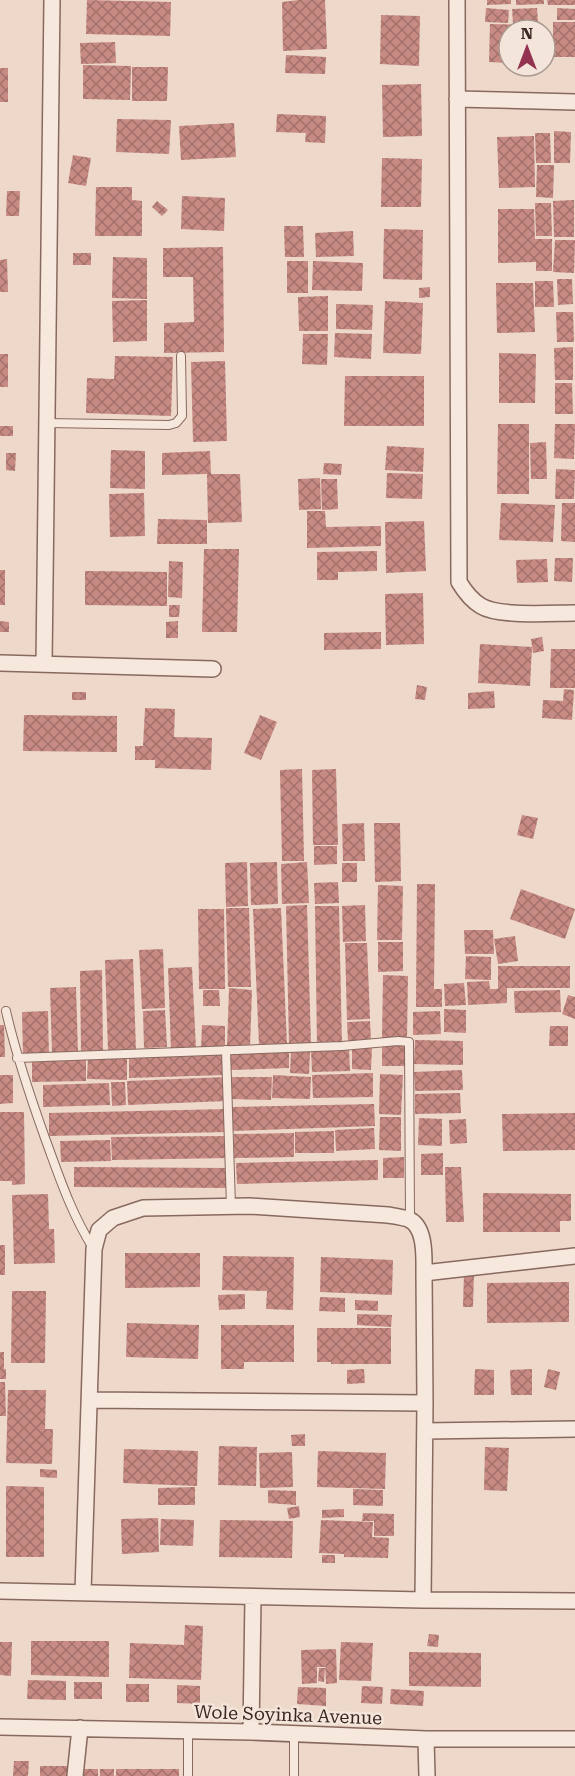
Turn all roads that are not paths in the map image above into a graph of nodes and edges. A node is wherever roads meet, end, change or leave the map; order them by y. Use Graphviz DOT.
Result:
graph roads {
  1 [pos="52,0"];
  2 [pos="457,0"];
  3 [pos="457,99"];
  4 [pos="575,102"];
  5 [pos="181,356"];
  6 [pos="47,423"];
  7 [pos="575,613"];
  8 [pos="0,663"];
  9 [pos="44,664"];
  10 [pos="213,669"];
  11 [pos="6,1011"];
  12 [pos="226,1050"];
  13 [pos="17,1058"];
  14 [pos="231,1206"];
  15 [pos="410,1220"];
  16 [pos="94,1249"];
  17 [pos="575,1256"];
  18 [pos="424,1273"];
  19 [pos="90,1400"];
  20 [pos="425,1403"];
  21 [pos="575,1429"];
  22 [pos="425,1431"];
  23 [pos="0,1591"];
  24 [pos="83,1592"];
  25 [pos="253,1597"];
  26 [pos="423,1600"];
  27 [pos="575,1601"];
  28 [pos="0,1727"];
  29 [pos="80,1728"];
  30 [pos="188,1731"];
  31 [pos="251,1732"];
  32 [pos="294,1733"];
  33 [pos="426,1739"];
  34 [pos="575,1739"];
  35 [pos="75,1776"];
  36 [pos="188,1776"];
  37 [pos="294,1776"];
  38 [pos="427,1776"];
  1 -- 6 [label="street"];
  2 -- 3 [label="street"];
  3 -- 4 [label="street"];
  3 -- 7 [label="street"];
  5 -- 6 [label="lane"];
  6 -- 9 [label="street"];
  8 -- 9 [label="street"];
  9 -- 10 [label="street"];
  11 -- 13 [label="lane"];
  12 -- 13 [label="lane"];
  12 -- 14 [label="lane"];
  12 -- 15 [label="lane"];
  13 -- 16 [label="lane"];
  14 -- 15 [label="street"];
  14 -- 16 [label="street"];
  15 -- 18 [label="street"];
  16 -- 19 [label="street"];
  17 -- 18 [label="street"];
  18 -- 20 [label="street"];
  19 -- 20 [label="street"];
  19 -- 24 [label="street"];
  20 -- 22 [label="street"];
  21 -- 22 [label="street"];
  22 -- 26 [label="street"];
  23 -- 24 [label="street"];
  24 -- 25 [label="street"];
  25 -- 26 [label="street"];
  25 -- 31 [label="street"];
  26 -- 27 [label="street"];
  28 -- 29 [label="street, Wole Soyinka Avenue"];
  29 -- 30 [label="street, Wole Soyinka Avenue"];
  29 -- 35 [label="street"];
  30 -- 31 [label="street, Wole Soyinka Avenue"];
  30 -- 36 [label="lane"];
  31 -- 32 [label="street, Wole Soyinka Avenue"];
  32 -- 33 [label="street, Wole Soyinka Avenue"];
  32 -- 37 [label="lane"];
  33 -- 34 [label="street, Wole Soyinka Avenue"];
  33 -- 38 [label="street"];
}
